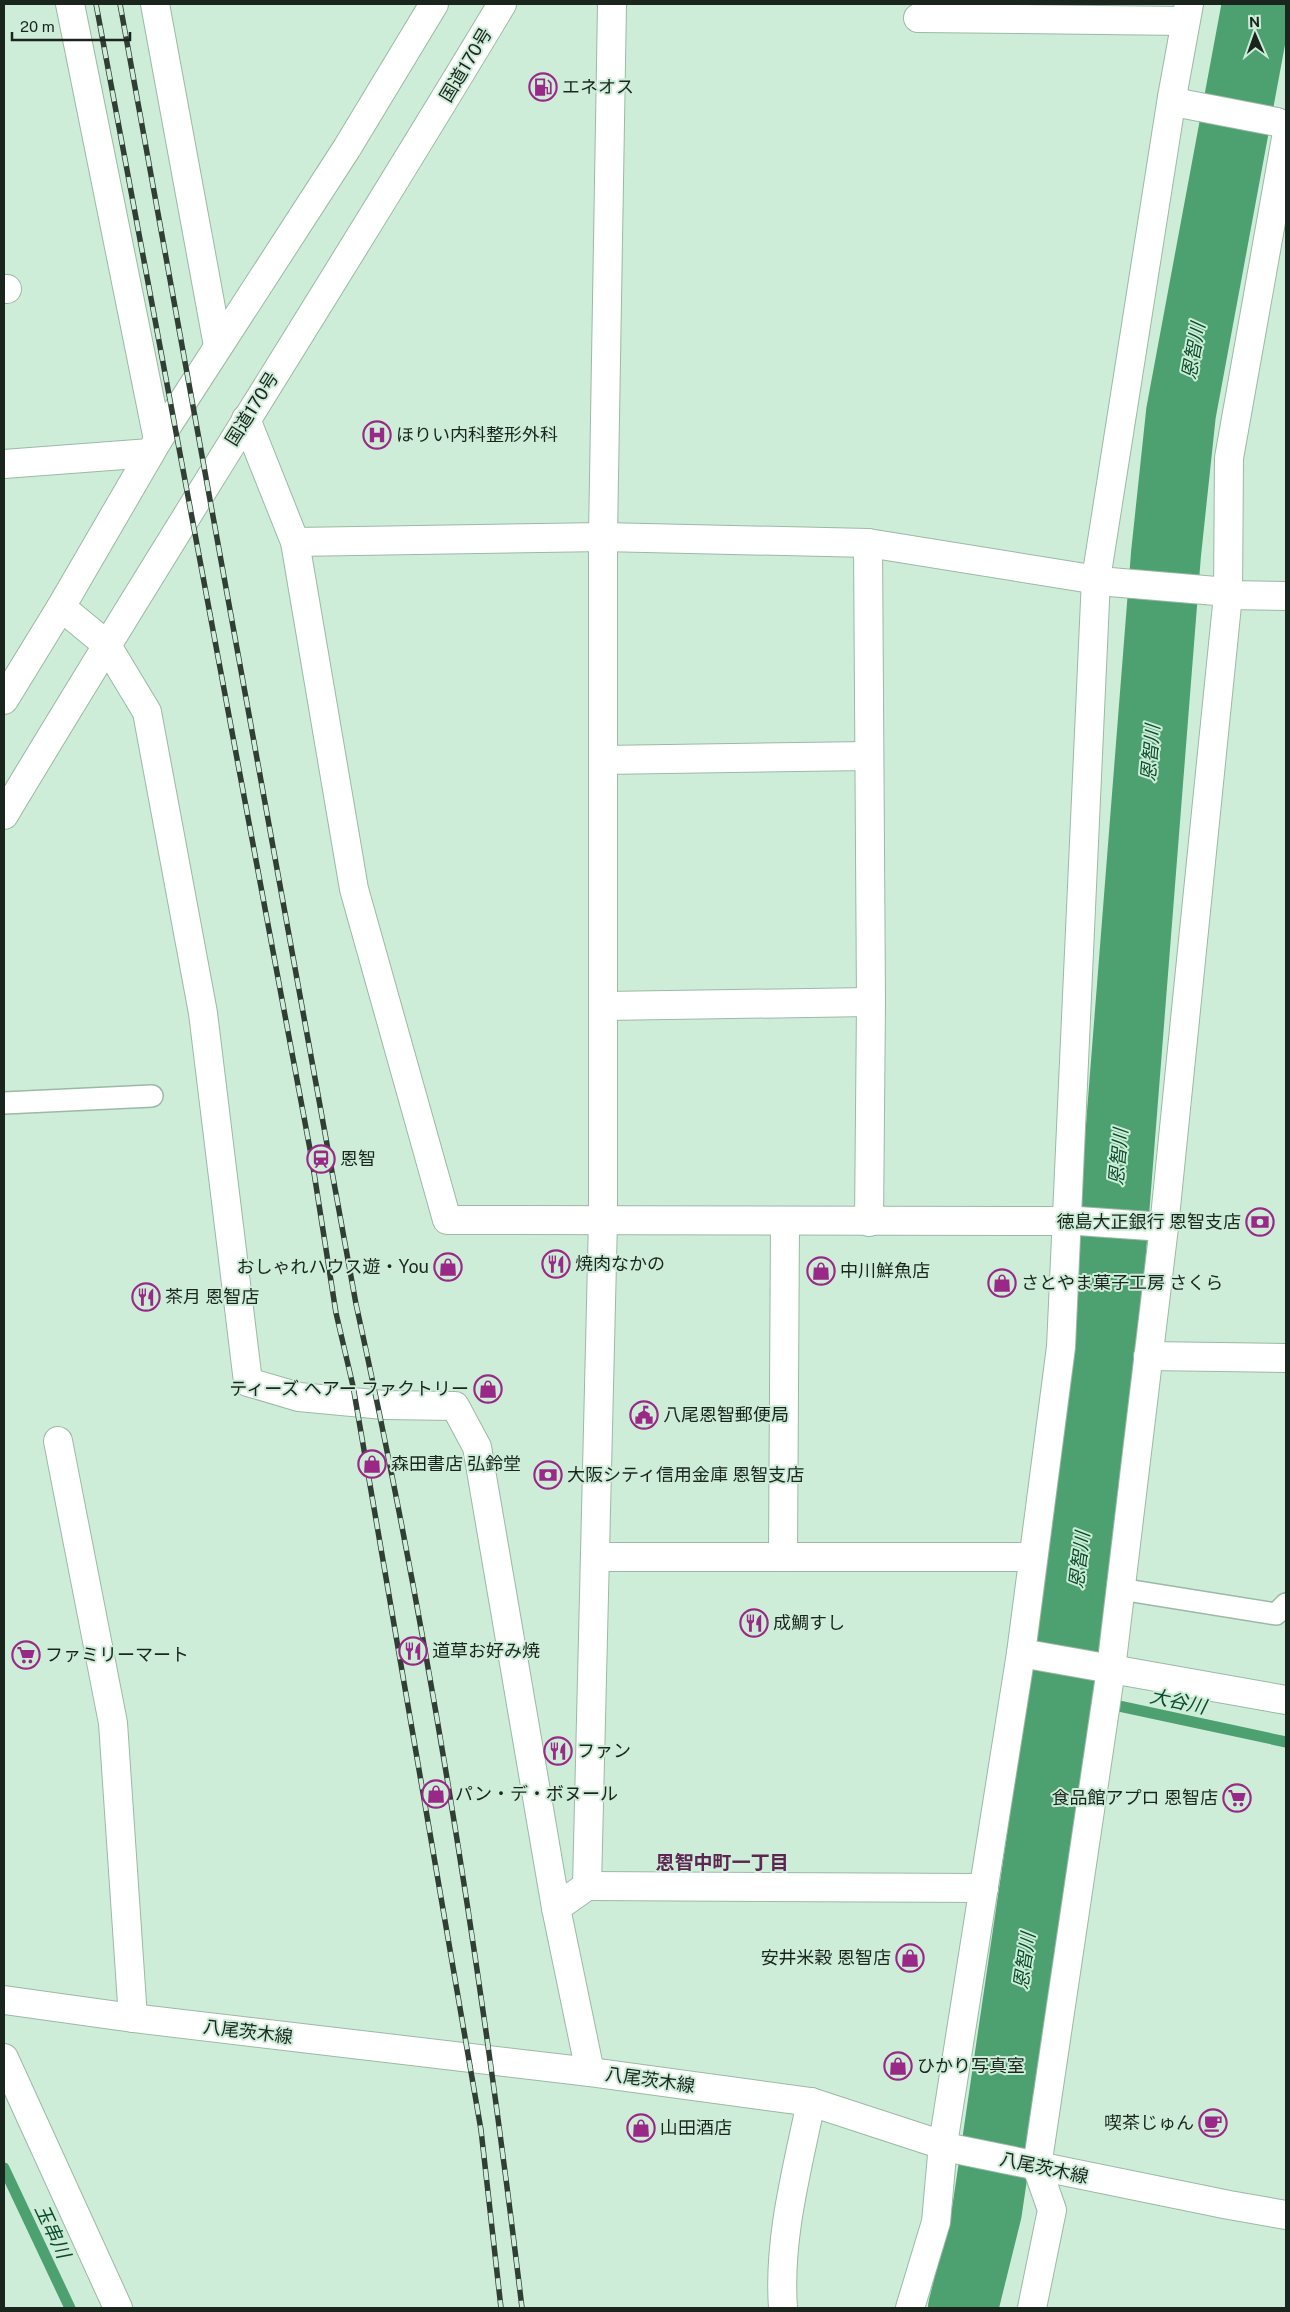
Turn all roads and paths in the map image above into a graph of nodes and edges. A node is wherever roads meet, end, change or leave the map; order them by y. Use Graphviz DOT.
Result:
graph roads {
  1 [pos="70,4"];
  2 [pos="155,4"];
  3 [pos="434,4"];
  4 [pos="502,4"];
  5 [pos="612,4"];
  6 [pos="1187,13"];
  7 [pos="918,18"];
  8 [pos="1178,100"];
  9 [pos="1283,129"];
  10 [pos="218,346"];
  11 [pos="246,420"];
  12 [pos="154,446"];
  13 [pos="4,464"];
  14 [pos="602,538"];
  15 [pos="295,542"];
  16 [pos="868,543"];
  17 [pos="1103,580"];
  18 [pos="1222,593"];
  19 [pos="1286,596"];
  20 [pos="61,607"];
  21 [pos="106,644"];
  22 [pos="4,700"];
  23 [pos="868,756"];
  24 [pos="603,760"];
  25 [pos="4,815"];
  26 [pos="871,1002"];
  27 [pos="604,1006"];
  28 [pos="152,1096"];
  29 [pos="4,1103"];
  30 [pos="603,1220"];
  31 [pos="785,1221"];
  32 [pos="1073,1221"];
  33 [pos="869,1222"];
  34 [pos="1164,1227"];
  35 [pos="1148,1356"];
  36 [pos="1286,1358"];
  37 [pos="58,1441"];
  38 [pos="595,1557"];
  39 [pos="783,1557"];
  40 [pos="1033,1557"];
  41 [pos="1120,1589"];
  42 [pos="1286,1604"];
  43 [pos="1025,1653"];
  44 [pos="1111,1669"];
  45 [pos="1286,1700"];
  46 [pos="587,1886"];
  47 [pos="984,1888"];
  48 [pos="556,1908"];
  49 [pos="4,2000"];
  50 [pos="133,2018"];
  51 [pos="4,2058"];
  52 [pos="590,2072"];
  53 [pos="811,2102"];
  54 [pos="949,2147"];
  55 [pos="1030,2166"];
  56 [pos="1286,2215"];
  57 [pos="118,2308"];
  58 [pos="783,2308"];
  59 [pos="910,2308"];
  60 [pos="1032,2308"];
  1 -- 12 [label="main road"];
  2 -- 10 [label="main road"];
  3 -- 10 [label="main road"];
  4 -- 11 [label="main road, 国道170号"];
  5 -- 14 [label="main road"];
  6 -- 7 [label="main road"];
  6 -- 8 [label="main road"];
  8 -- 9 [label="main road"];
  8 -- 17 [label="main road"];
  9 -- 18 [label="main road"];
  10 -- 12 [label="main road"];
  11 -- 15 [label="main road"];
  11 -- 21 [label="main road, 国道170号"];
  12 -- 13 [label="main road"];
  12 -- 20 [label="main road"];
  14 -- 15 [label="main road"];
  14 -- 16 [label="main road"];
  14 -- 24 [label="main road"];
  15 -- 30 [label="main road"];
  16 -- 17 [label="main road"];
  16 -- 23 [label="main road"];
  17 -- 18 [label="main road"];
  17 -- 32 [label="main road"];
  18 -- 19 [label="main road"];
  18 -- 34 [label="main road"];
  20 -- 21 [label="main road"];
  20 -- 22 [label="main road"];
  21 -- 25 [label="main road, 国道170号"];
  21 -- 48 [label="main road"];
  23 -- 24 [label="main road"];
  23 -- 26 [label="main road"];
  24 -- 27 [label="main road"];
  26 -- 27 [label="main road"];
  26 -- 33 [label="main road"];
  27 -- 30 [label="main road"];
  28 -- 29 [label="lane"];
  30 -- 31 [label="main road"];
  30 -- 38 [label="main road"];
  31 -- 33 [label="main road"];
  31 -- 39 [label="main road"];
  32 -- 33 [label="main road"];
  32 -- 34 [label="main road"];
  32 -- 40 [label="main road"];
  34 -- 35 [label="main road"];
  35 -- 36 [label="main road"];
  35 -- 41 [label="main road"];
  37 -- 50 [label="main road"];
  38 -- 39 [label="main road"];
  38 -- 46 [label="main road"];
  39 -- 40 [label="main road"];
  40 -- 43 [label="main road"];
  41 -- 42 [label="lane"];
  41 -- 44 [label="main road"];
  43 -- 44 [label="main road"];
  43 -- 47 [label="main road"];
  44 -- 45 [label="main road"];
  44 -- 55 [label="main road"];
  46 -- 47 [label="main road"];
  46 -- 48 [label="main road"];
  47 -- 54 [label="main road"];
  48 -- 52 [label="main road"];
  49 -- 50 [label="main road, 八尾茨木線"];
  50 -- 52 [label="main road, 八尾茨木線"];
  51 -- 57 [label="main road"];
  52 -- 53 [label="main road, 八尾茨木線"];
  53 -- 54 [label="main road, 八尾茨木線"];
  53 -- 58 [label="main road"];
  54 -- 55 [label="main road, 八尾茨木線"];
  54 -- 59 [label="main road"];
  55 -- 56 [label="main road, 八尾茨木線"];
  55 -- 60 [label="main road"];
}
